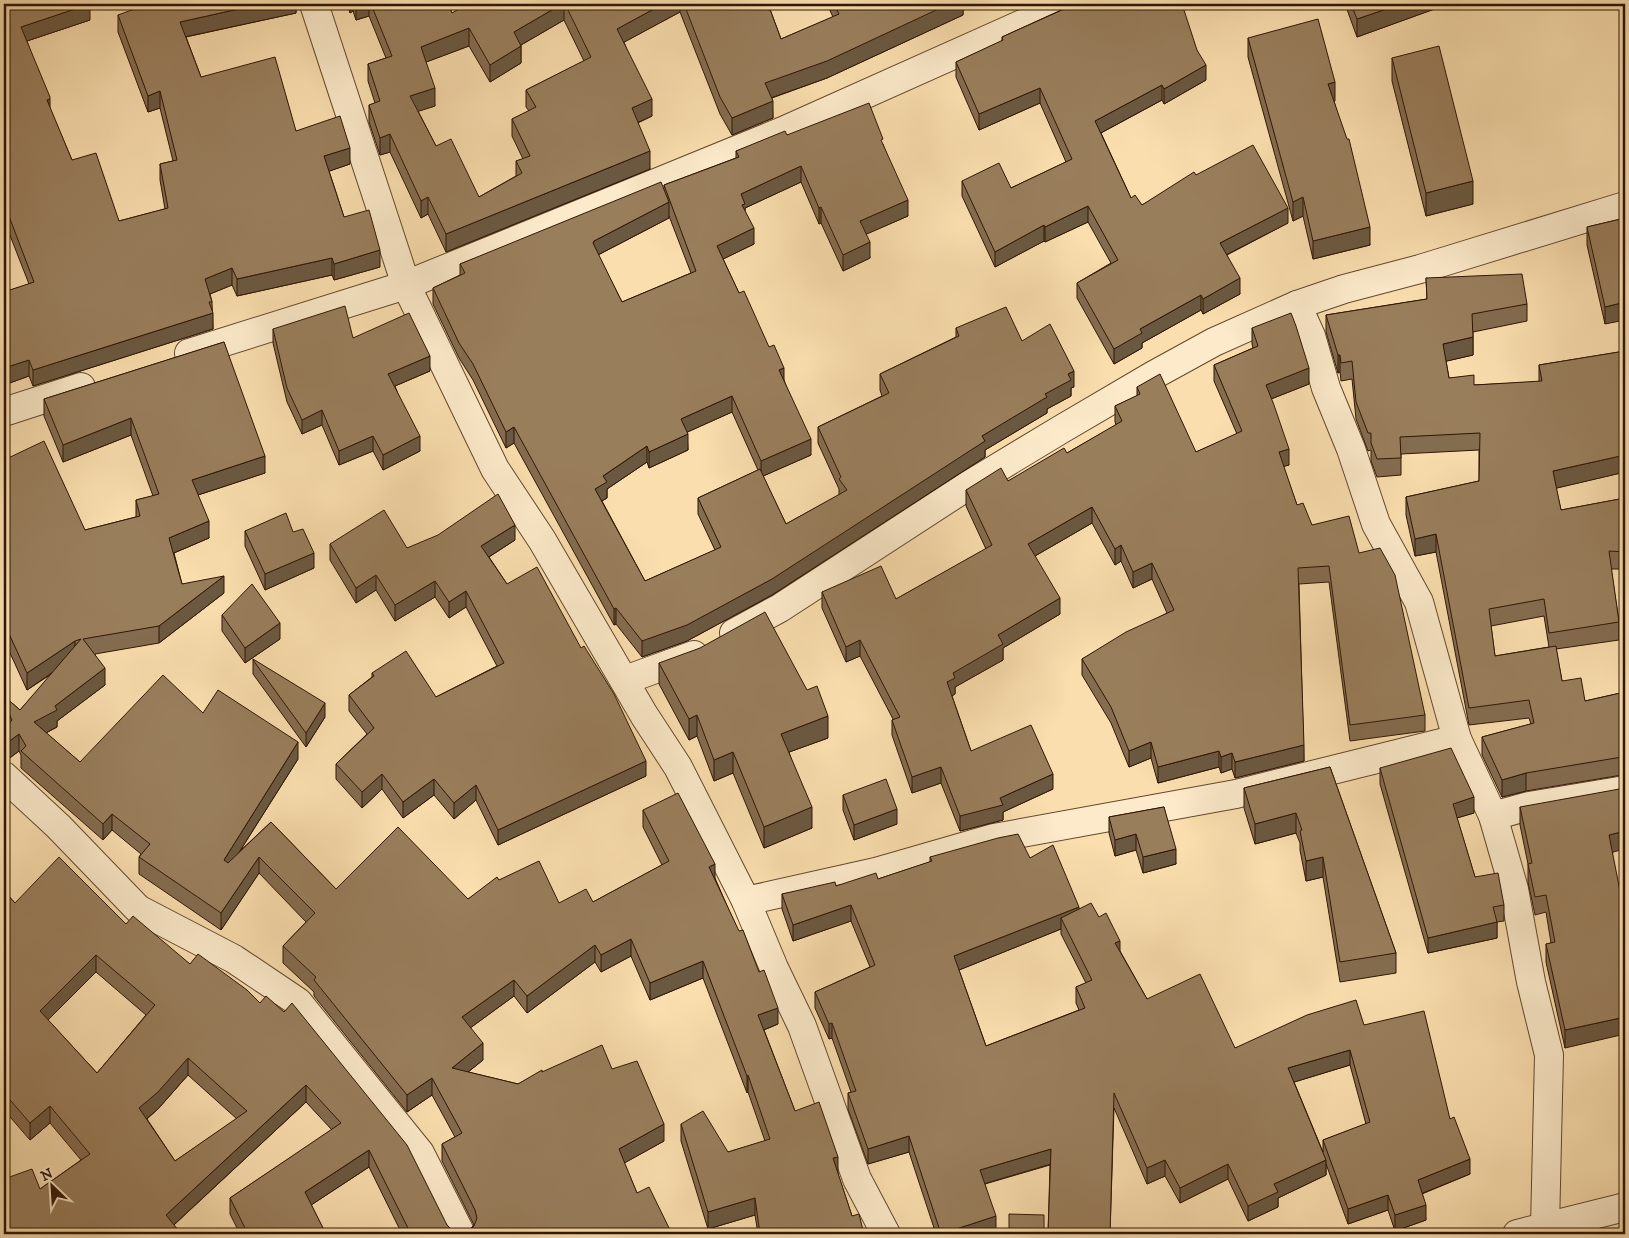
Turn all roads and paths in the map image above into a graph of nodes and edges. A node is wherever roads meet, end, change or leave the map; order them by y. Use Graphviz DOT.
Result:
graph roads {
  1 [pos="314,4"];
  2 [pos="1067,4"];
  3 [pos="1625,206"];
  4 [pos="406,285"];
  5 [pos="1297,305"];
  6 [pos="163,362"];
  7 [pos="107,379"];
  8 [pos="4,412"];
  9 [pos="625,680"];
  10 [pos="1457,739"];
  11 [pos="4,776"];
  12 [pos="1625,790"];
  13 [pos="1492,816"];
  14 [pos="746,901"];
  15 [pos="1625,1207"];
  16 [pos="1545,1227"];
  17 [pos="461,1234"];
  18 [pos="886,1234"];
  19 [pos="1517,1234"];
  1 -- 4 [label="street"];
  2 -- 4 [label="street"];
  3 -- 5 [label="street"];
  4 -- 6 [label="street"];
  4 -- 9 [label="street"];
  5 -- 9 [label="street"];
  5 -- 10 [label="street"];
  7 -- 8 [label="street"];
  9 -- 14 [label="street"];
  10 -- 13 [label="street"];
  10 -- 14 [label="street"];
  11 -- 17 [label="street"];
  12 -- 13 [label="street"];
  13 -- 16 [label="street"];
  14 -- 18 [label="street"];
  15 -- 16 [label="street"];
  16 -- 19 [label="street"];
}
